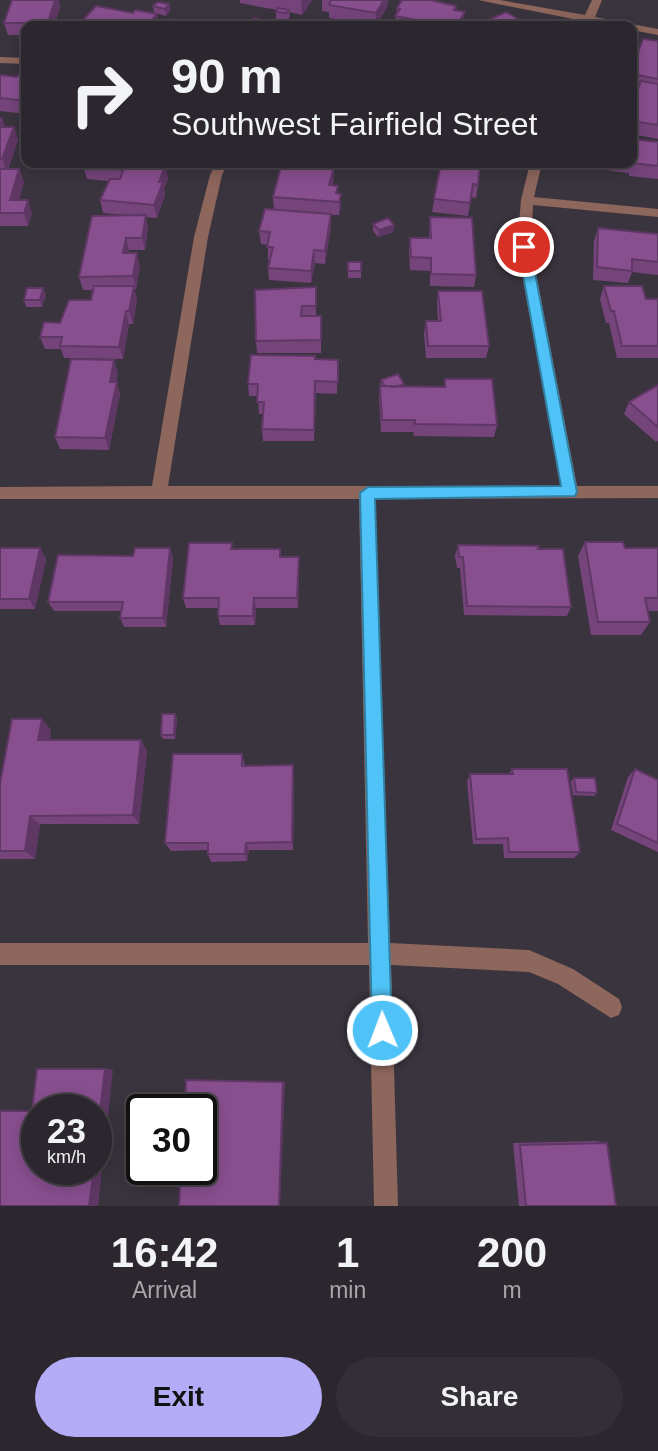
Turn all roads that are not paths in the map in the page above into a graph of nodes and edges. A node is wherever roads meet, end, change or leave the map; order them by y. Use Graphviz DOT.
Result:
graph roads {
  1 [pos="483,0"];
  2 [pos="597,0"];
  3 [pos="579,21"];
  4 [pos="589,21"];
  5 [pos="637,28"];
  6 [pos="658,32"];
  7 [pos="0,60"];
  8 [pos="21,61"];
  9 [pos="220,168"];
  10 [pos="535,168"];
  11 [pos="527,200"];
  12 [pos="658,213"];
  13 [pos="570,492"];
  14 [pos="658,492"];
  15 [pos="0,493"];
  16 [pos="159,493"];
  17 [pos="368,493"];
  18 [pos="0,954"];
  19 [pos="380,954"];
  20 [pos="611,1007"];
  21 [pos="386,1206"];
  1 -- 3 [label="street"];
  2 -- 4 [label="street"];
  5 -- 6 [label="street"];
  7 -- 8 [label="street"];
  9 -- 16 [label="street"];
  10 -- 11 [label="street"];
  11 -- 12 [label="street"];
  11 -- 13 [label="street"];
  13 -- 14 [label="street"];
  13 -- 17 [label="street"];
  15 -- 16 [label="street"];
  16 -- 17 [label="street"];
  17 -- 19 [label="street"];
  18 -- 19 [label="street"];
  19 -- 20 [label="street"];
  19 -- 21 [label="street"];
}
